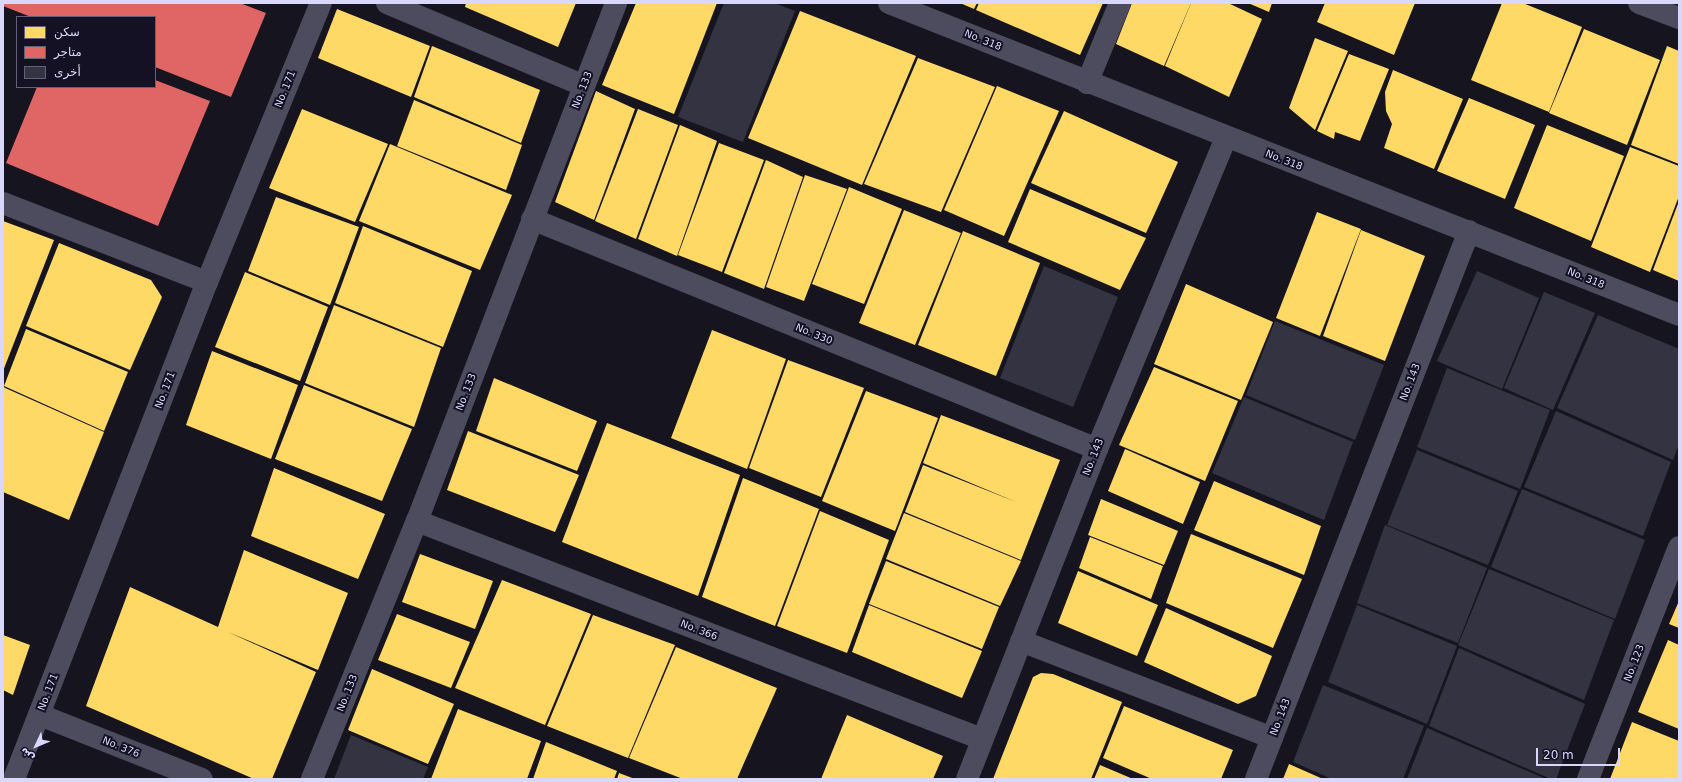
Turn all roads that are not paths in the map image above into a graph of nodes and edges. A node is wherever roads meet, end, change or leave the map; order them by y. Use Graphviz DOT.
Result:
graph roads {
  1 [pos="321,3"];
  2 [pos="387,3"];
  3 [pos="616,3"];
  4 [pos="890,3"];
  5 [pos="1120,3"];
  6 [pos="1639,3"];
  7 [pos="1679,18"];
  8 [pos="1087,83"];
  9 [pos="584,86"];
  10 [pos="1226,138"];
  11 [pos="3,203"];
  12 [pos="532,219"];
  13 [pos="1469,231"];
  14 [pos="207,282"];
  15 [pos="1679,315"];
  16 [pos="1097,449"];
  17 [pos="417,521"];
  18 [pos="1679,547"];
  19 [pos="1021,641"];
  20 [pos="40,715"];
  21 [pos="982,738"];
  22 [pos="1272,738"];
  23 [pos="14,779"];
  24 [pos="202,779"];
  25 [pos="312,779"];
  26 [pos="967,779"];
  27 [pos="1256,779"];
  28 [pos="1588,779"];
  1 -- 14 [label="street, No. 171"];
  2 -- 9 [label="street"];
  3 -- 9 [label="street, No. 133"];
  4 -- 8 [label="street, No. 318"];
  5 -- 8 [label="street"];
  6 -- 7 [label="street"];
  8 -- 10 [label="street, No. 318"];
  9 -- 12 [label="street, No. 133"];
  10 -- 13 [label="street, No. 318"];
  10 -- 16 [label="street, No. 143"];
  11 -- 14 [label="street"];
  12 -- 16 [label="street, No. 330"];
  12 -- 17 [label="street, No. 133"];
  13 -- 15 [label="street, No. 318"];
  13 -- 22 [label="street, No. 143"];
  14 -- 20 [label="street, No. 171"];
  16 -- 19 [label="street, No. 143"];
  17 -- 21 [label="street, No. 366"];
  17 -- 25 [label="street, No. 133"];
  18 -- 28 [label="street, No. 123"];
  19 -- 21 [label="street, No. 143"];
  19 -- 22 [label="street"];
  20 -- 23 [label="street, No. 171"];
  20 -- 24 [label="street, No. 376"];
  21 -- 26 [label="street, No. 143"];
  22 -- 27 [label="street, No. 143"];
}
